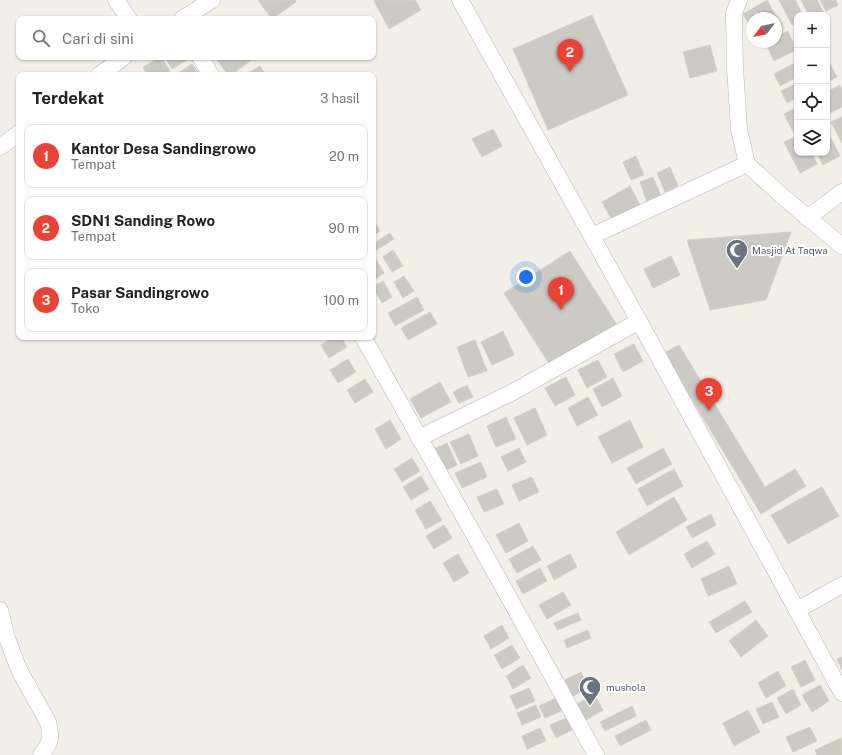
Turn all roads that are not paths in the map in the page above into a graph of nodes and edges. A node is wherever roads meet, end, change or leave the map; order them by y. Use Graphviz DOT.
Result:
graph roads {
  1 [pos="116,0"];
  2 [pos="212,0"];
  3 [pos="460,0"];
  4 [pos="739,0"];
  5 [pos="127,16"];
  6 [pos="187,16"];
  7 [pos="120,60"];
  8 [pos="202,60"];
  9 [pos="103,72"];
  10 [pos="209,72"];
  11 [pos="16,135"];
  12 [pos="0,147"];
  13 [pos="748,164"];
  14 [pos="842,192"];
  15 [pos="807,218"];
  16 [pos="592,236"];
  17 [pos="842,246"];
  18 [pos="639,321"];
  19 [pos="365,340"];
  20 [pos="419,438"];
  21 [pos="842,585"];
  22 [pos="0,610"];
  23 [pos="797,610"];
  24 [pos="842,693"];
  25 [pos="41,755"];
  26 [pos="596,755"];
  1 -- 5 [label="street"];
  2 -- 6 [label="street"];
  3 -- 16 [label="street"];
  4 -- 13 [label="street"];
  7 -- 9 [label="street"];
  8 -- 10 [label="street"];
  11 -- 12 [label="street"];
  13 -- 15 [label="street"];
  13 -- 16 [label="street"];
  14 -- 15 [label="street"];
  15 -- 17 [label="street"];
  16 -- 18 [label="street"];
  18 -- 20 [label="street"];
  18 -- 23 [label="street"];
  19 -- 20 [label="street"];
  20 -- 26 [label="street"];
  21 -- 23 [label="street"];
  22 -- 25 [label="street"];
  23 -- 24 [label="street"];
}
